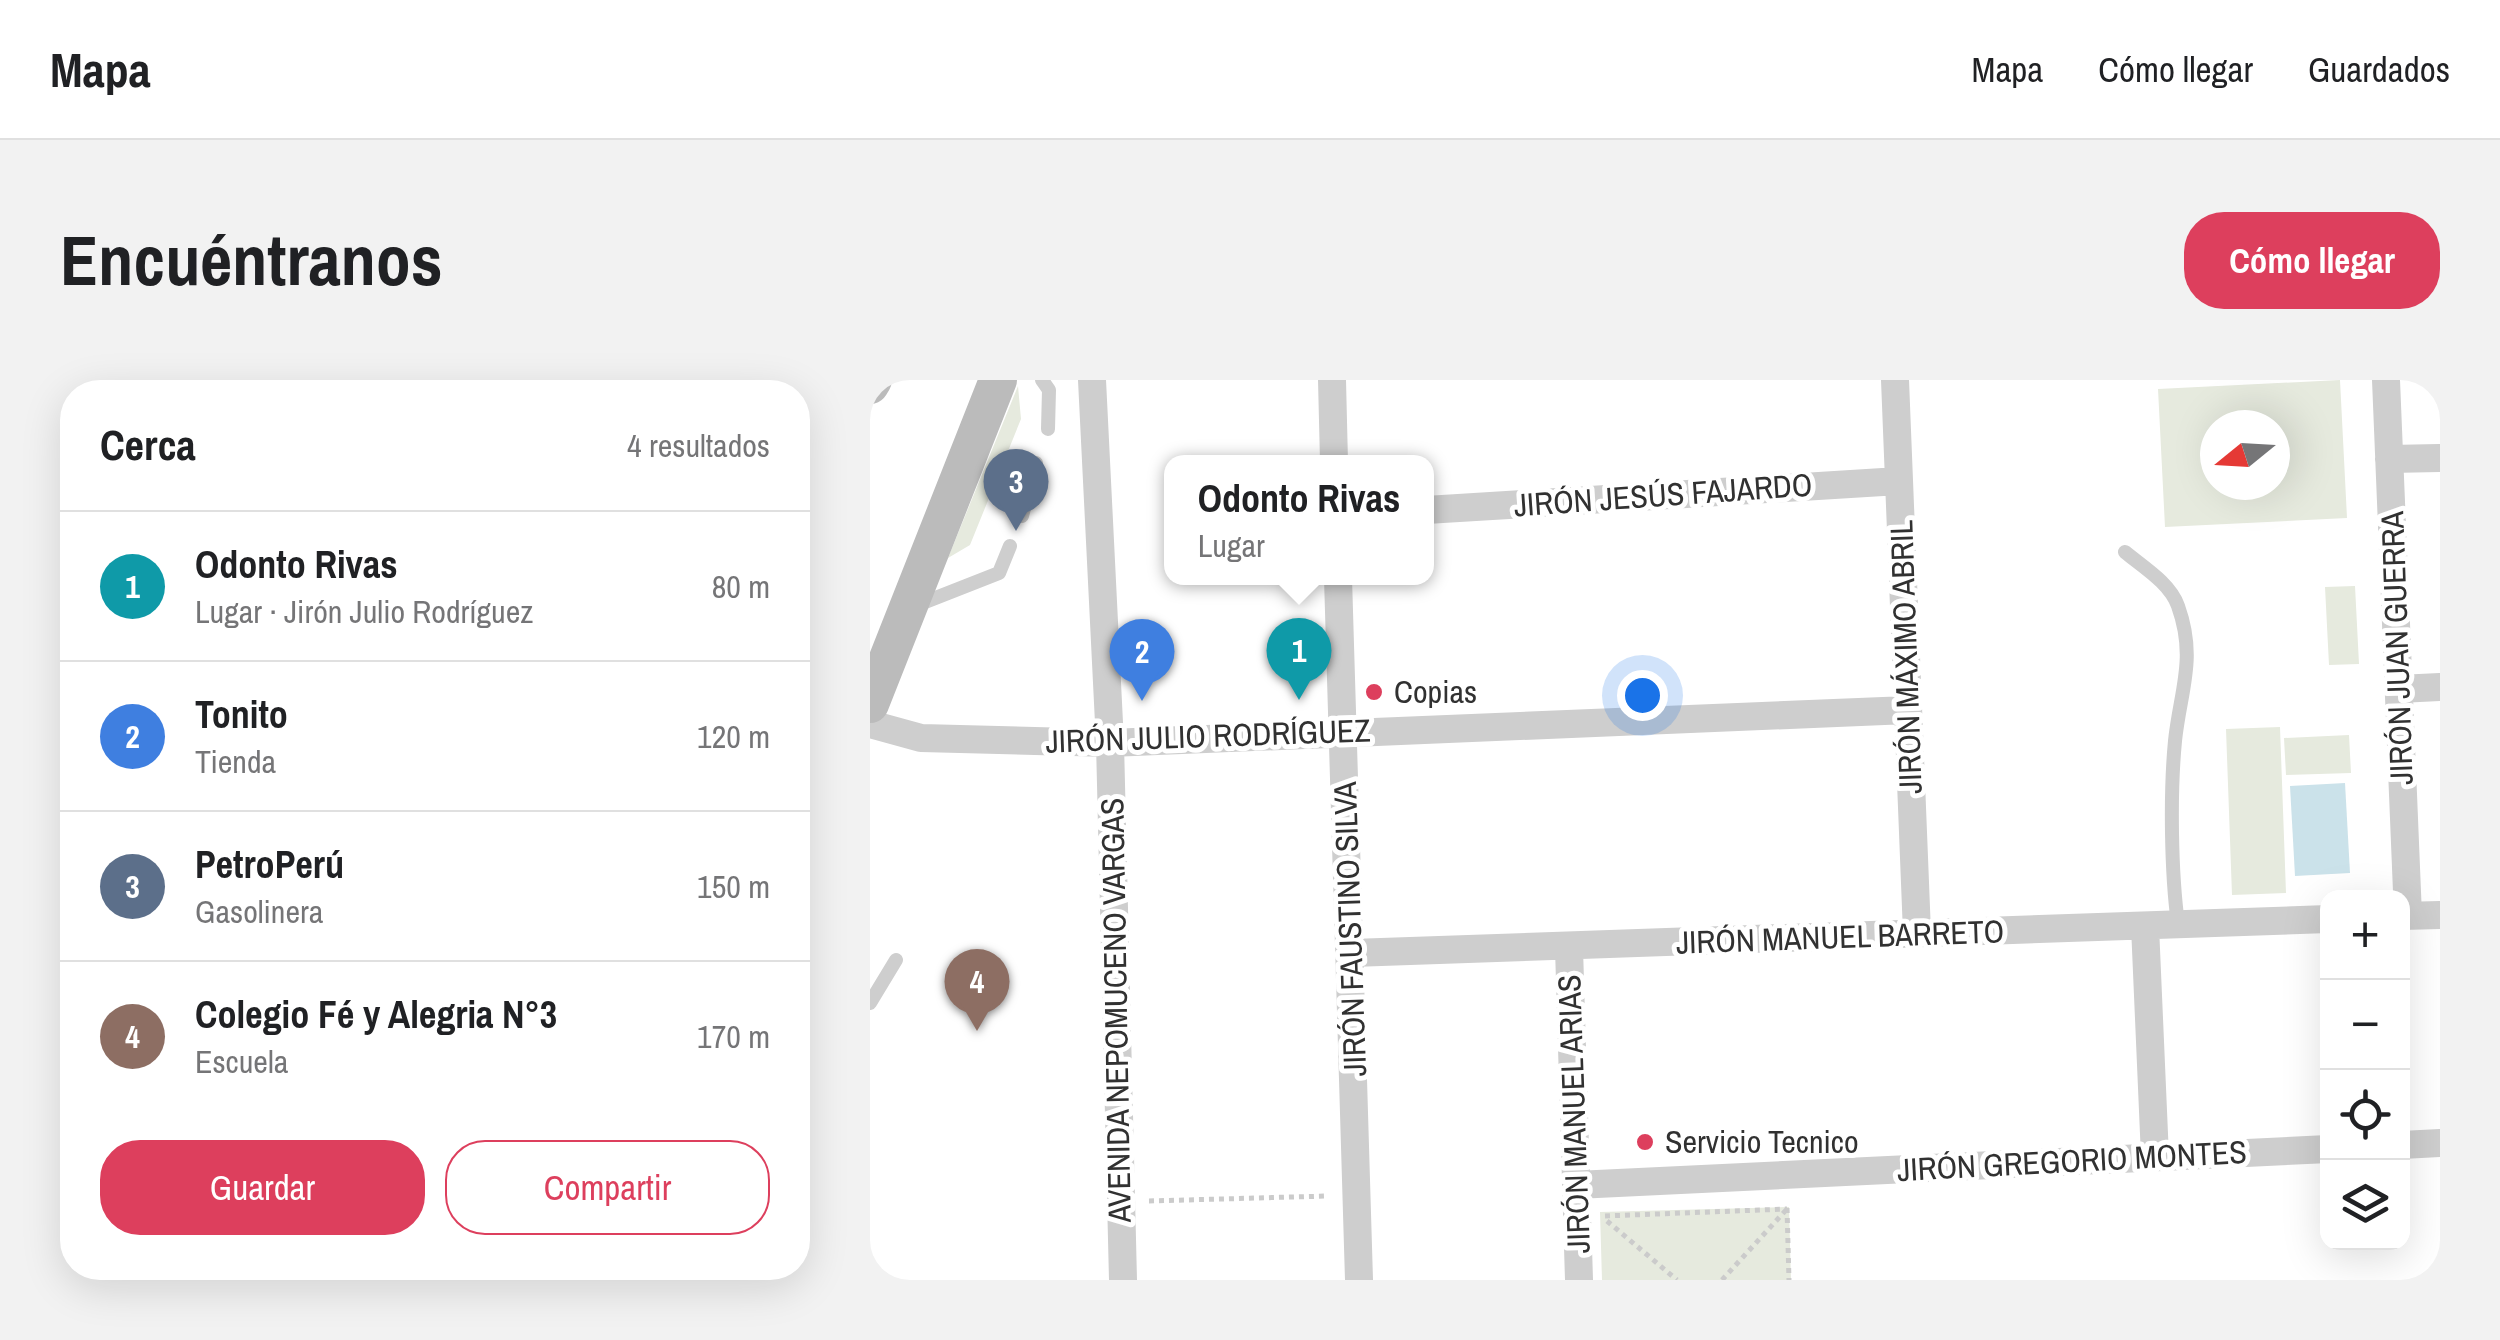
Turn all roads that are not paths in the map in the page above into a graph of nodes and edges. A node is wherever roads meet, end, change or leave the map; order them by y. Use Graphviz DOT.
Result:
graph roads {
  1 [pos="998,380"];
  2 [pos="1042,380"];
  3 [pos="1092,380"];
  4 [pos="1332,380"];
  5 [pos="1895,380"];
  6 [pos="2386,380"];
  7 [pos="1048,429"];
  8 [pos="1334,455"];
  9 [pos="2440,458"];
  10 [pos="2389,459"];
  11 [pos="1036,462"];
  12 [pos="1899,481"];
  13 [pos="1434,510"];
  14 [pos="1022,516"];
  15 [pos="1010,546"];
  16 [pos="2125,552"];
  17 [pos="1338,585"];
  18 [pos="888,615"];
  19 [pos="2440,687"];
  20 [pos="2398,689"];
  21 [pos="870,704"];
  22 [pos="1908,710"];
  23 [pos="870,724"];
  24 [pos="1344,734"];
  25 [pos="1110,743"];
  26 [pos="2404,890"];
  27 [pos="2440,915"];
  28 [pos="2410,916"];
  29 [pos="2320,919"];
  30 [pos="2178,924"];
  31 [pos="2144,926"];
  32 [pos="1917,933"];
  33 [pos="1569,948"];
  34 [pos="1352,953"];
  35 [pos="896,960"];
  36 [pos="870,1003"];
  37 [pos="2440,1143"];
  38 [pos="2410,1145"];
  39 [pos="2320,1148"];
  40 [pos="2155,1156"];
  41 [pos="1576,1185"];
  42 [pos="1123,1280"];
  43 [pos="1359,1280"];
  44 [pos="1580,1280"];
  1 -- 18 [label="main road"];
  2 -- 7 [label="lane"];
  3 -- 25 [label="street, AVENIDA NEPOMUCENO VARGAS"];
  4 -- 8 [label="street"];
  5 -- 12 [label="street, JIRÓN MÁXIMO ABRIL"];
  6 -- 10 [label="street, JIRÓN JUAN GUERRA"];
  9 -- 10 [label="street"];
  10 -- 20 [label="street, JIRÓN JUAN GUERRA"];
  11 -- 14 [label="lane"];
  12 -- 13 [label="street, JIRÓN JESÚS FAJARDO"];
  12 -- 22 [label="street, JIRÓN MÁXIMO ABRIL"];
  15 -- 18 [label="lane"];
  16 -- 30 [label="lane"];
  17 -- 24 [label="street, JIRÓN FAUSTINO SILVA"];
  18 -- 21 [label="main road"];
  19 -- 20 [label="street"];
  20 -- 26 [label="street, JIRÓN JUAN GUERRA"];
  22 -- 24 [label="street, JIRÓN JULIO RODRÍGUEZ"];
  22 -- 32 [label="street, JIRÓN MÁXIMO ABRIL"];
  23 -- 25 [label="street, JIRÓN JULIO RODRÍGUEZ"];
  24 -- 25 [label="street, JIRÓN JULIO RODRÍGUEZ"];
  24 -- 34 [label="street, JIRÓN FAUSTINO SILVA"];
  25 -- 42 [label="street, AVENIDA NEPOMUCENO VARGAS"];
  27 -- 28 [label="street"];
  29 -- 30 [label="street, JIRÓN MANUEL BARRETO"];
  30 -- 31 [label="street, JIRÓN MANUEL BARRETO"];
  31 -- 32 [label="street, JIRÓN MANUEL BARRETO"];
  31 -- 40 [label="street"];
  32 -- 33 [label="street, JIRÓN MANUEL BARRETO"];
  33 -- 34 [label="street, JIRÓN MANUEL BARRETO"];
  33 -- 41 [label="street, JIRÓN MANUEL ARIAS"];
  34 -- 43 [label="street, JIRÓN FAUSTINO SILVA"];
  35 -- 36 [label="lane"];
  37 -- 38 [label="street"];
  39 -- 40 [label="street, JIRÓN GREGORIO MONTES"];
  40 -- 41 [label="street, JIRÓN GREGORIO MONTES"];
  41 -- 44 [label="street, JIRÓN MANUEL ARIAS"];
}
